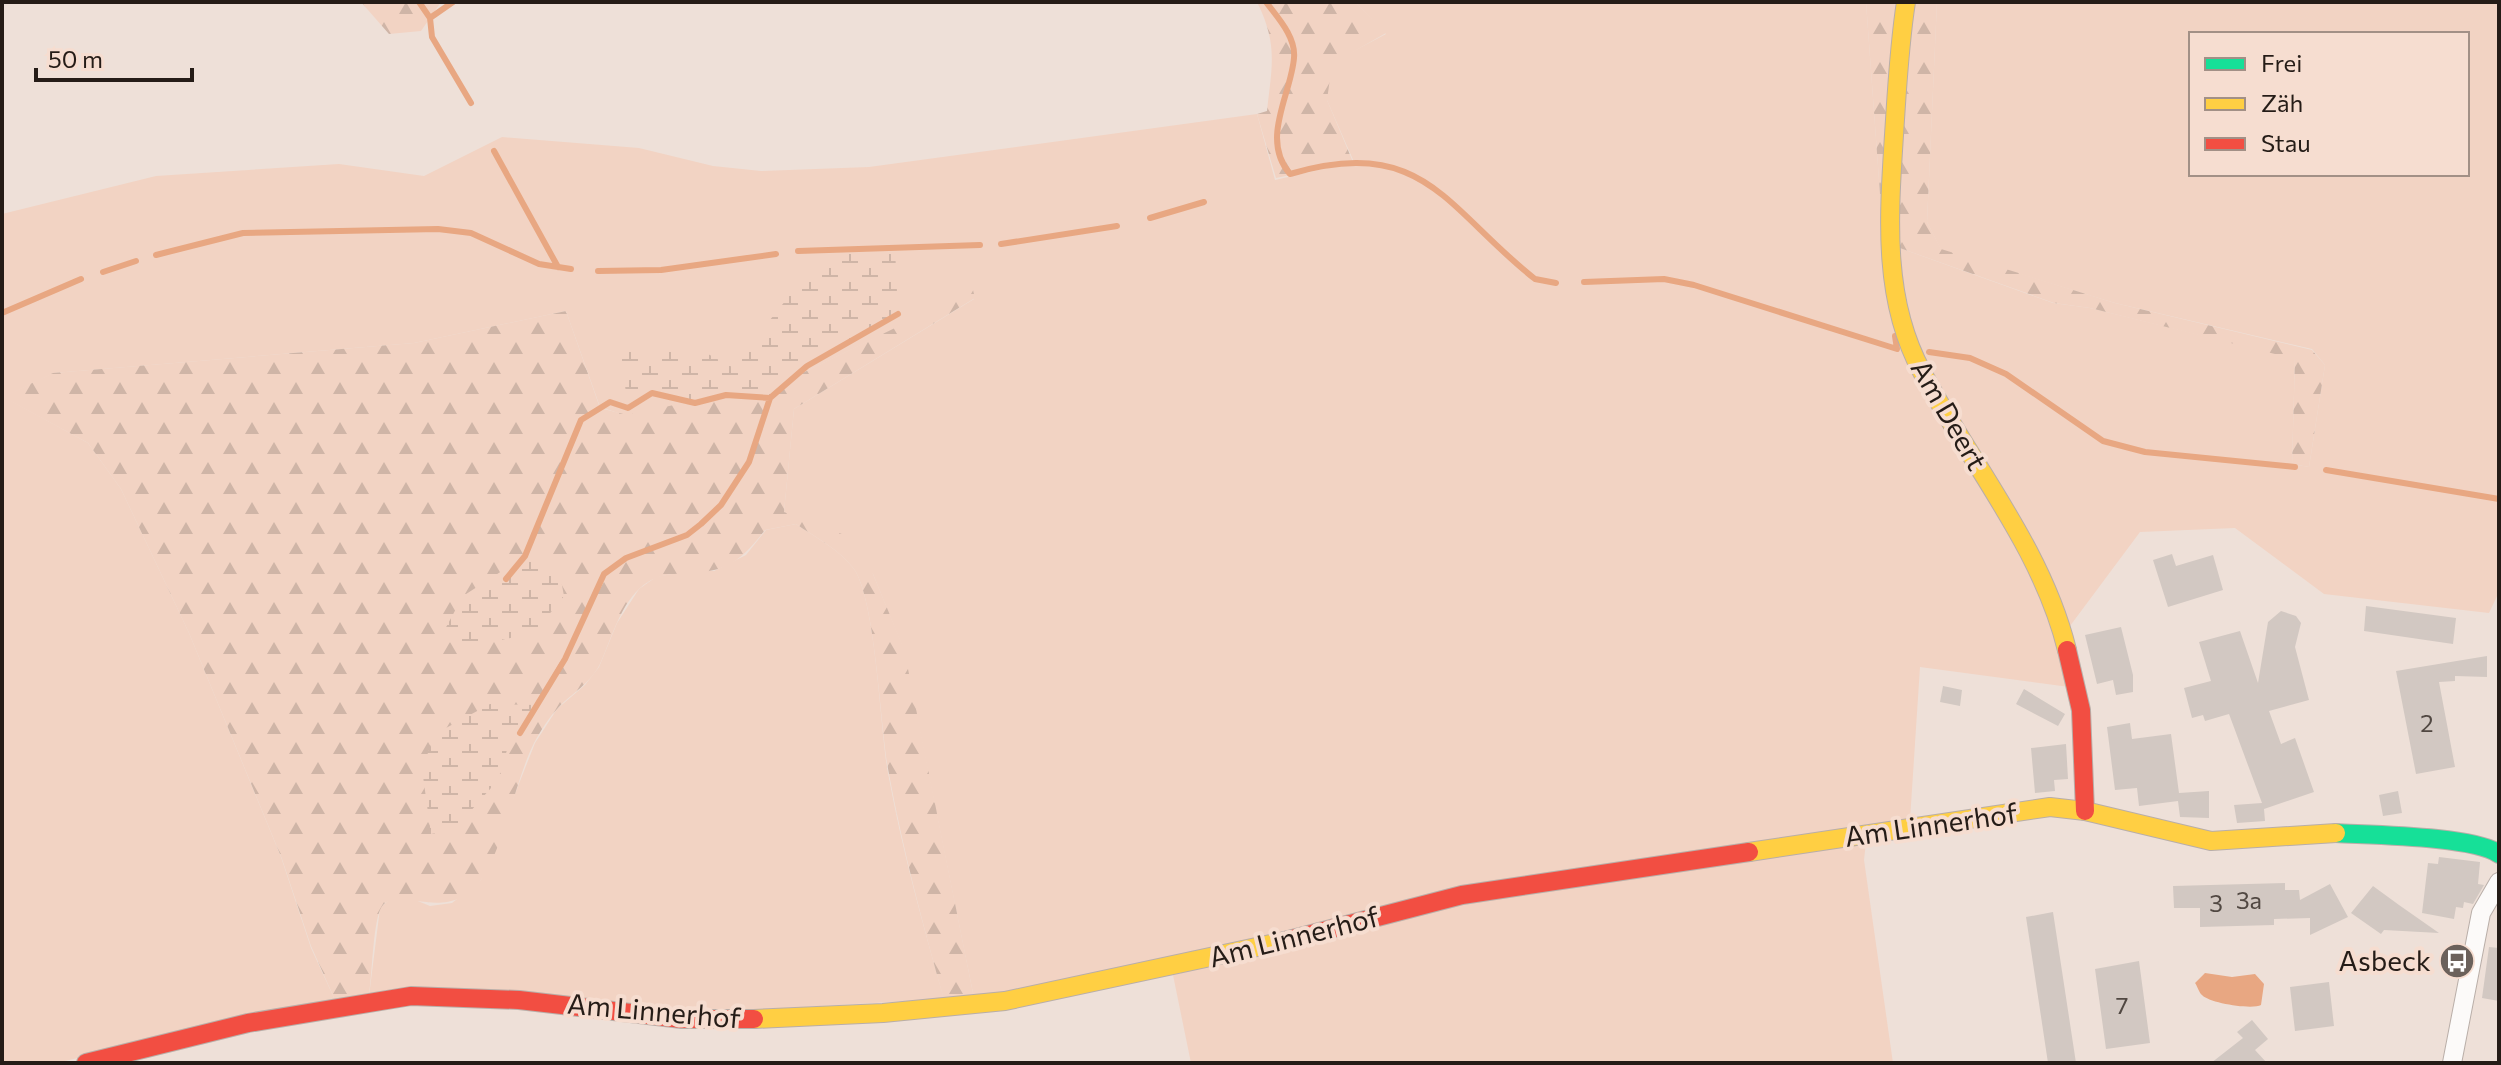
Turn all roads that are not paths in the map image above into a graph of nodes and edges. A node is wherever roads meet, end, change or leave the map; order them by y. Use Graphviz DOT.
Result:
graph roads {
  1 [pos="1906,2"];
  2 [pos="2085,811"];
  3 [pos="2499,854"];
  4 [pos="2499,882"];
  5 [pos="86,1063"];
  6 [pos="2452,1063"];
  1 -- 2 [label="street, Am Deert"];
  2 -- 3 [label="street, Am Linnerhof"];
  2 -- 5 [label="street, Am Linnerhof"];
  4 -- 6 [label="street"];
}
